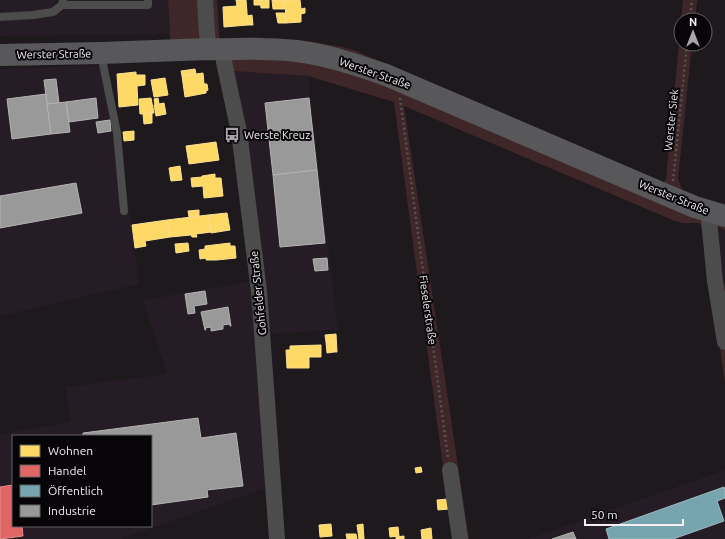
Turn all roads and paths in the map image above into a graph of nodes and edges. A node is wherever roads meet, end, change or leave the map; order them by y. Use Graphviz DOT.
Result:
graph roads {
  1 [pos="148,0"];
  2 [pos="205,0"];
  3 [pos="692,0"];
  4 [pos="63,2"];
  5 [pos="691,12"];
  6 [pos="0,17"];
  7 [pos="215,49"];
  8 [pos="686,52"];
  9 [pos="101,53"];
  10 [pos="0,55"];
  11 [pos="404,94"];
  12 [pos="671,197"];
  13 [pos="124,211"];
  14 [pos="718,214"];
  15 [pos="725,342"];
  16 [pos="450,470"];
  17 [pos="278,539"];
  18 [pos="460,539"];
  1 -- 4 [label="lane"];
  2 -- 7 [label="street, Gohfelder Straße"];
  3 -- 5 [label="path"];
  4 -- 6 [label="lane"];
  7 -- 9 [label="main road, Werster Straße"];
  7 -- 11 [label="main road, Werster Straße"];
  7 -- 17 [label="street, Gohfelder Straße"];
  8 -- 12 [label="path, Werster Siek"];
  9 -- 10 [label="main road, Werster Straße"];
  9 -- 13 [label="lane"];
  11 -- 12 [label="main road, Werster Straße"];
  11 -- 16 [label="path, Fieselerstraße"];
  12 -- 14 [label="main road, Werster Straße"];
  14 -- 15 [label="street"];
  16 -- 18 [label="street"];
}
